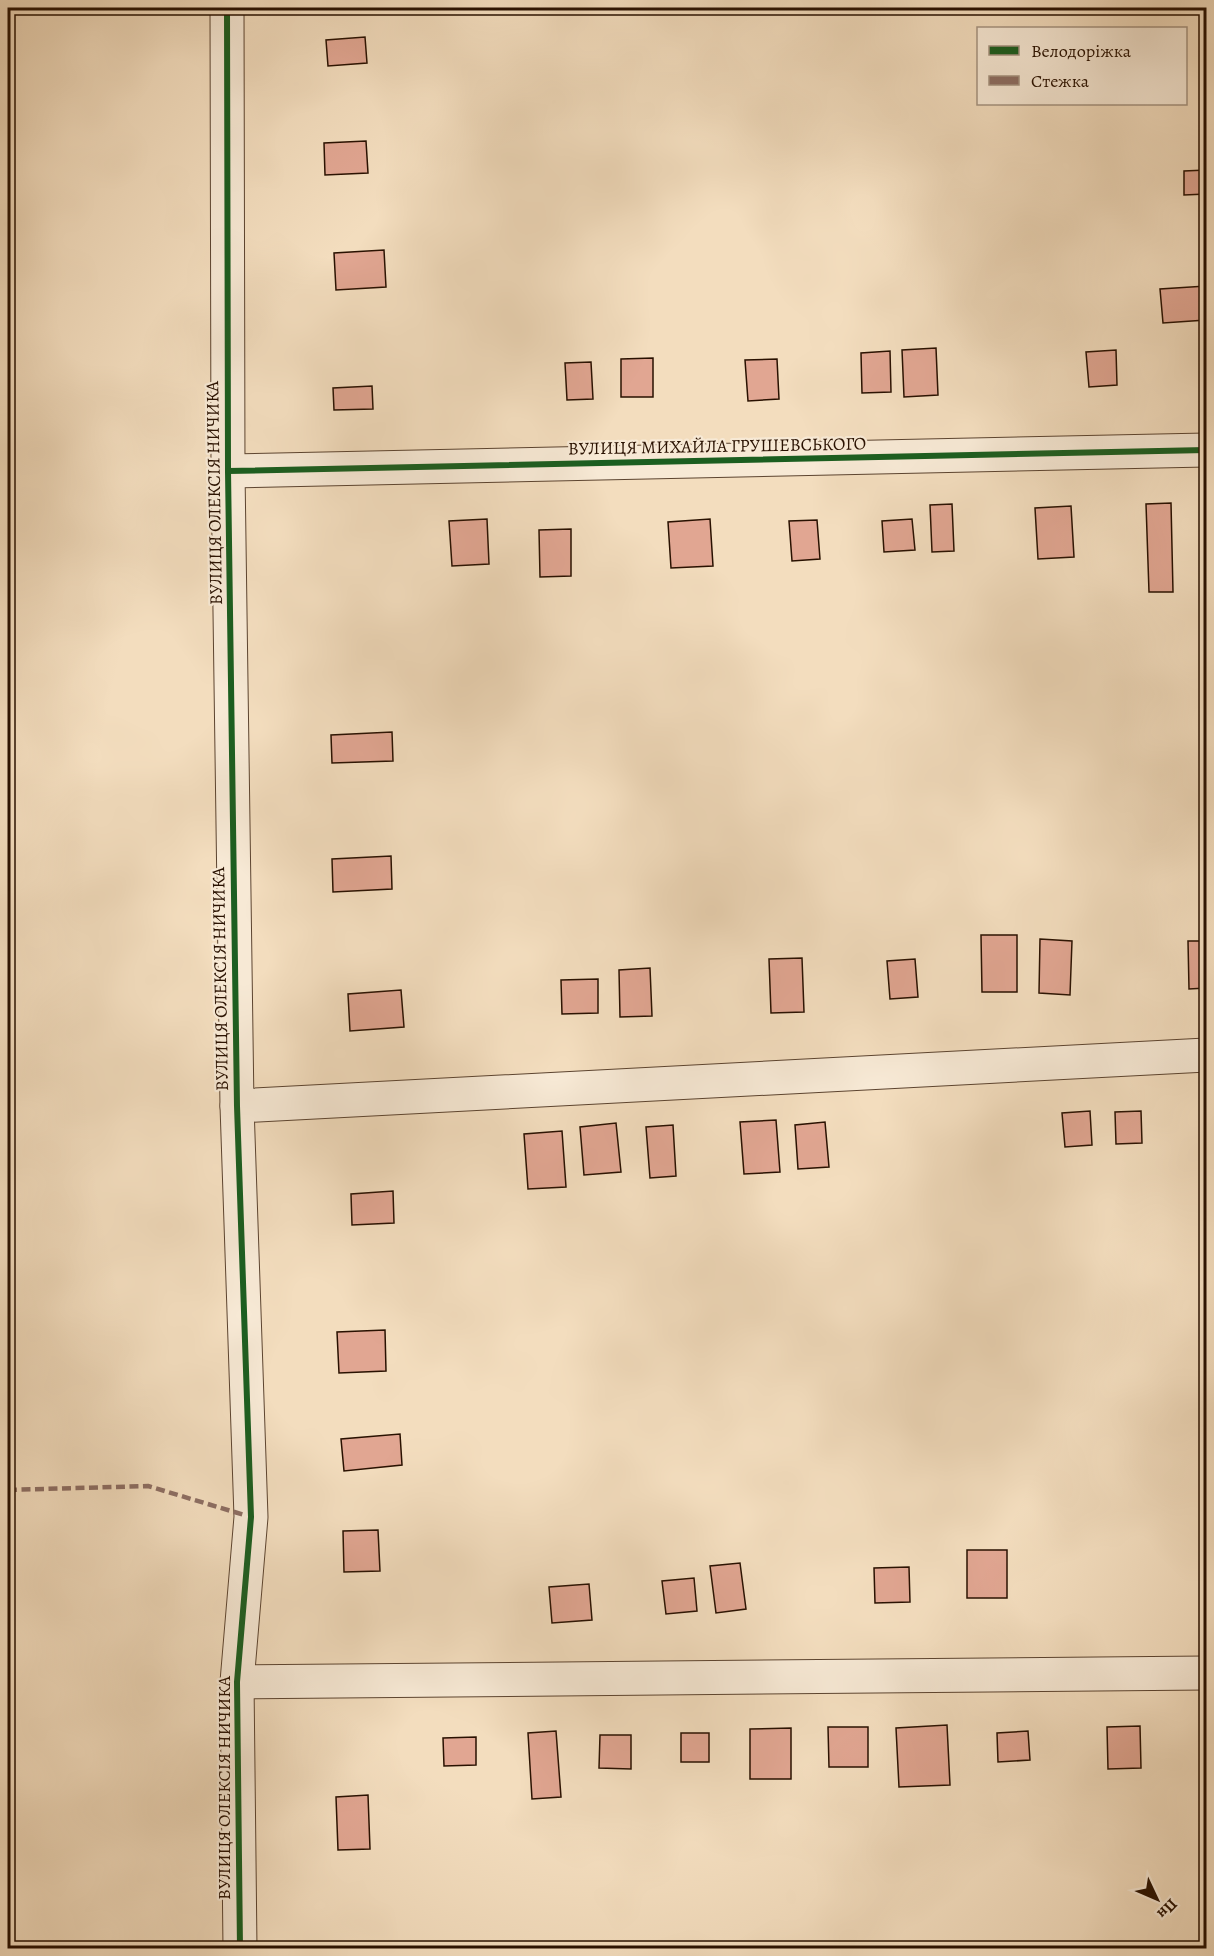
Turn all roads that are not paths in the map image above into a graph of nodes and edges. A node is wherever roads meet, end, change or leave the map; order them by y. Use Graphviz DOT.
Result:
graph roads {
  1 [pos="227,8"];
  2 [pos="1206,450"];
  3 [pos="228,471"];
  4 [pos="1206,1055"];
  5 [pos="237,1106"];
  6 [pos="1206,1673"];
  7 [pos="237,1682"];
  8 [pos="240,1948"];
  1 -- 3 [label="street, ВУЛИЦЯ ОЛЕКСІЯ НИЧИКА"];
  2 -- 3 [label="street, ВУЛИЦЯ МИХАЙЛА ГРУШЕВСЬКОГО"];
  3 -- 5 [label="street, ВУЛИЦЯ ОЛЕКСІЯ НИЧИКА"];
  4 -- 5 [label="street"];
  5 -- 7 [label="street, ВУЛИЦЯ ОЛЕКСІЯ НИЧИКА"];
  6 -- 7 [label="street"];
  7 -- 8 [label="street, ВУЛИЦЯ ОЛЕКСІЯ НИЧИКА"];
}
